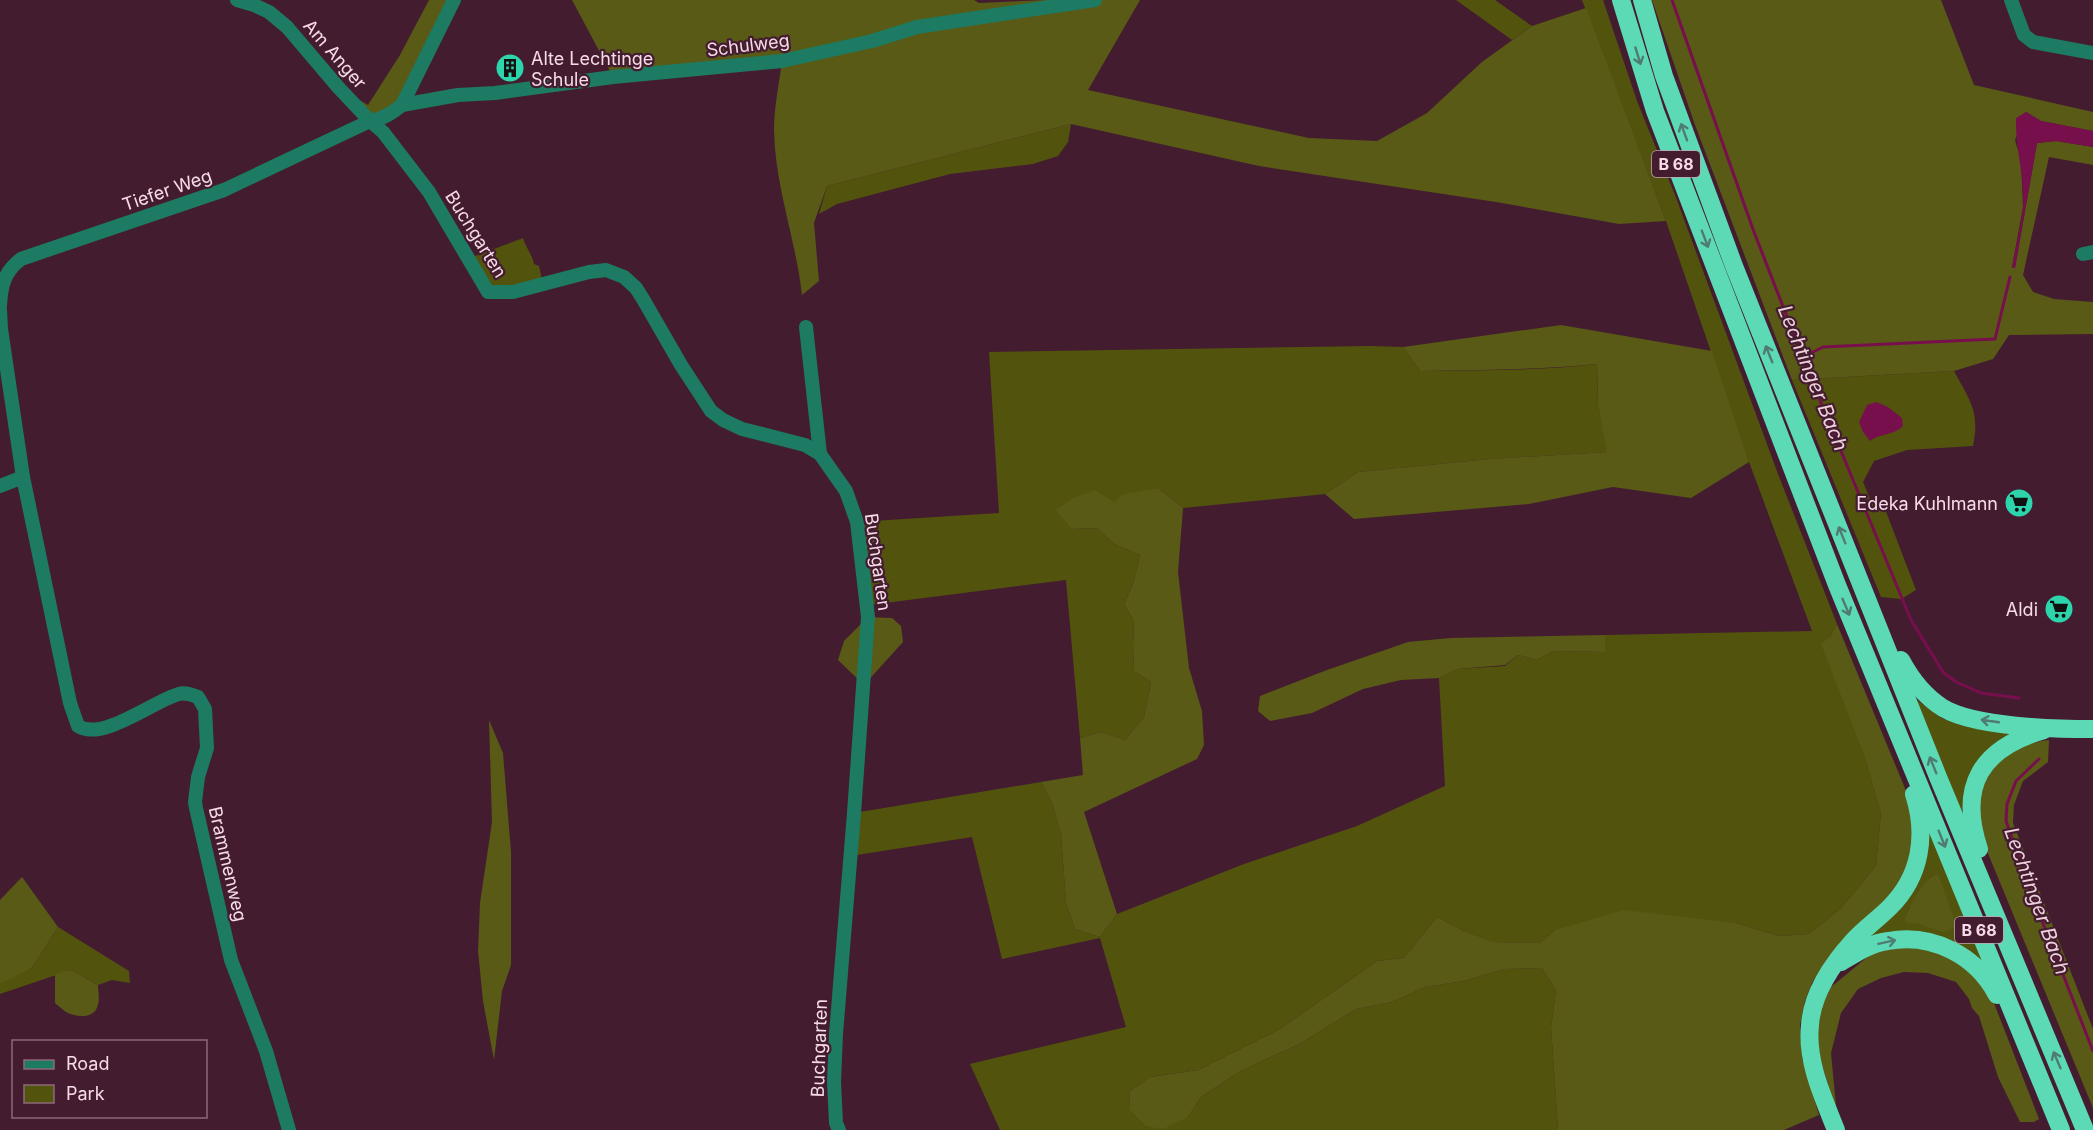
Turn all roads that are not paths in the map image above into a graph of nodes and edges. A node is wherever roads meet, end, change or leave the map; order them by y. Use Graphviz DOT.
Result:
graph roads {
  1 [pos="237,0"];
  2 [pos="454,0"];
  3 [pos="1095,0"];
  4 [pos="1621,0"];
  5 [pos="1642,0"];
  6 [pos="2011,0"];
  7 [pos="2093,53"];
  8 [pos="402,105"];
  9 [pos="370,121"];
  10 [pos="0,308"];
  11 [pos="806,327"];
  12 [pos="820,454"];
  13 [pos="23,477"];
  14 [pos="0,486"];
  15 [pos="1863,590"];
  16 [pos="2048,729"];
  17 [pos="2093,729"];
  18 [pos="1904,746"];
  19 [pos="1980,877"];
  20 [pos="1834,966"];
  21 [pos="2057,1121"];
  22 [pos="2082,1122"];
  23 [pos="289,1130"];
  24 [pos="839,1130"];
  25 [pos="1836,1130"];
  1 -- 9 [label="street, Am Anger"];
  2 -- 8 [label="street"];
  3 -- 8 [label="street, Schulweg"];
  4 -- 18 [label="highway, B 68, one-way"];
  15 -- 5 [label="highway, B 68, one-way"];
  6 -- 7 [label="street"];
  8 -- 9 [label="street, Tiefer Weg"];
  9 -- 10 [label="street, Tiefer Weg"];
  9 -- 12 [label="street, Buchgarten"];
  10 -- 13 [label="street, Tiefer Weg"];
  11 -- 12 [label="street"];
  12 -- 24 [label="street, Buchgarten"];
  13 -- 14 [label="street"];
  13 -- 23 [label="street, Brammenweg"];
  16 -- 15 [label="highway, one-way"];
  19 -- 15 [label="highway, B 68, one-way"];
  16 -- 17 [label="highway"];
  16 -- 19 [label="highway"];
  18 -- 20 [label="highway"];
  18 -- 21 [label="highway, B 68, one-way"];
  22 -- 19 [label="highway, B 68, one-way"];
  20 -- 21 [label="highway, one-way"];
  20 -- 25 [label="highway"];
}
